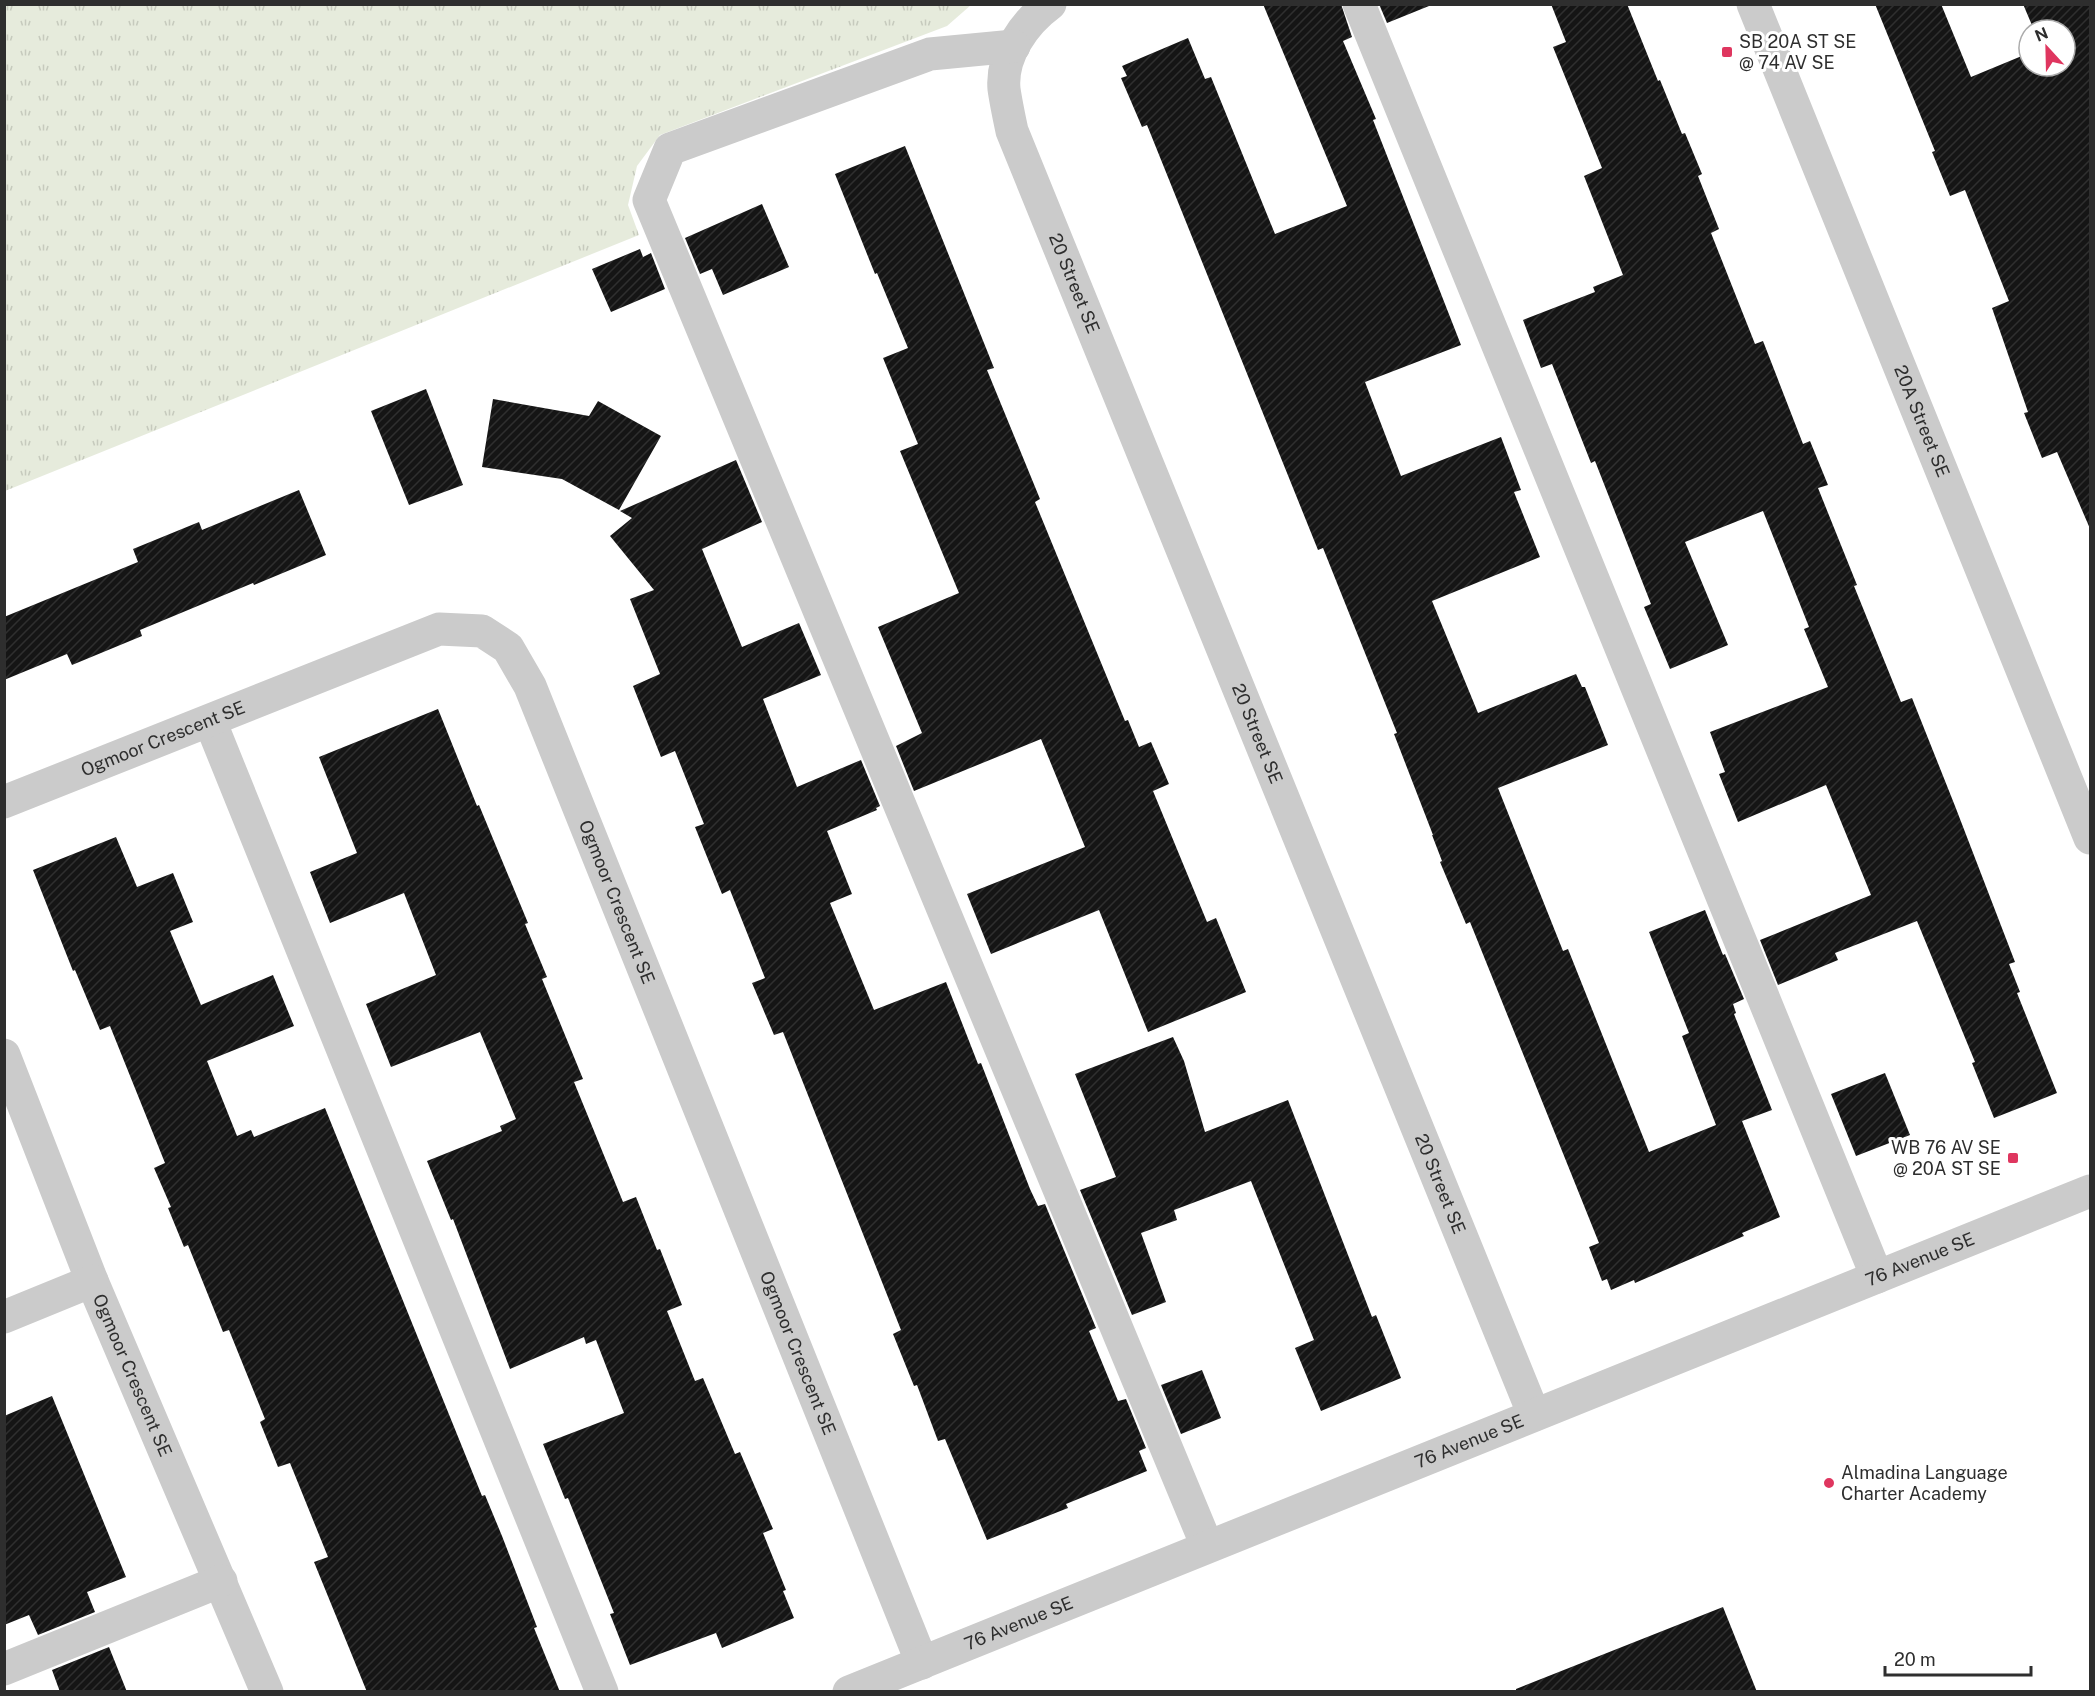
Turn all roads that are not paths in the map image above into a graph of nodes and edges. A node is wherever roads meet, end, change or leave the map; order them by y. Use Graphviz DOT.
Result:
graph roads {
  1 [pos="1050,4"];
  2 [pos="1359,4"];
  3 [pos="1753,4"];
  4 [pos="1014,46"];
  5 [pos="210,721"];
  6 [pos="4,802"];
  7 [pos="2091,838"];
  8 [pos="4,1055"];
  9 [pos="2091,1191"];
  10 [pos="1877,1277"];
  11 [pos="92,1281"];
  12 [pos="4,1317"];
  13 [pos="1534,1415"];
  14 [pos="1207,1546"];
  15 [pos="221,1581"];
  16 [pos="922,1663"];
  17 [pos="4,1669"];
  18 [pos="267,1692"];
  19 [pos="602,1692"];
  20 [pos="849,1692"];
  1 -- 4 [label="street, 20 Street SE"];
  2 -- 10 [label="street"];
  3 -- 7 [label="street, 20A Street SE"];
  4 -- 13 [label="street, 20 Street SE"];
  4 -- 14 [label="street"];
  5 -- 6 [label="street, Ogmoor Crescent SE"];
  5 -- 16 [label="street, Ogmoor Crescent SE"];
  5 -- 19 [label="street"];
  8 -- 11 [label="street, Ogmoor Crescent SE"];
  9 -- 10 [label="street, 76 Avenue SE"];
  10 -- 13 [label="street, 76 Avenue SE"];
  11 -- 12 [label="street"];
  11 -- 15 [label="street, Ogmoor Crescent SE"];
  13 -- 14 [label="street, 76 Avenue SE"];
  14 -- 16 [label="street, 76 Avenue SE"];
  15 -- 17 [label="street"];
  15 -- 18 [label="street, Ogmoor Crescent SE"];
  16 -- 20 [label="street, 76 Avenue SE"];
}
